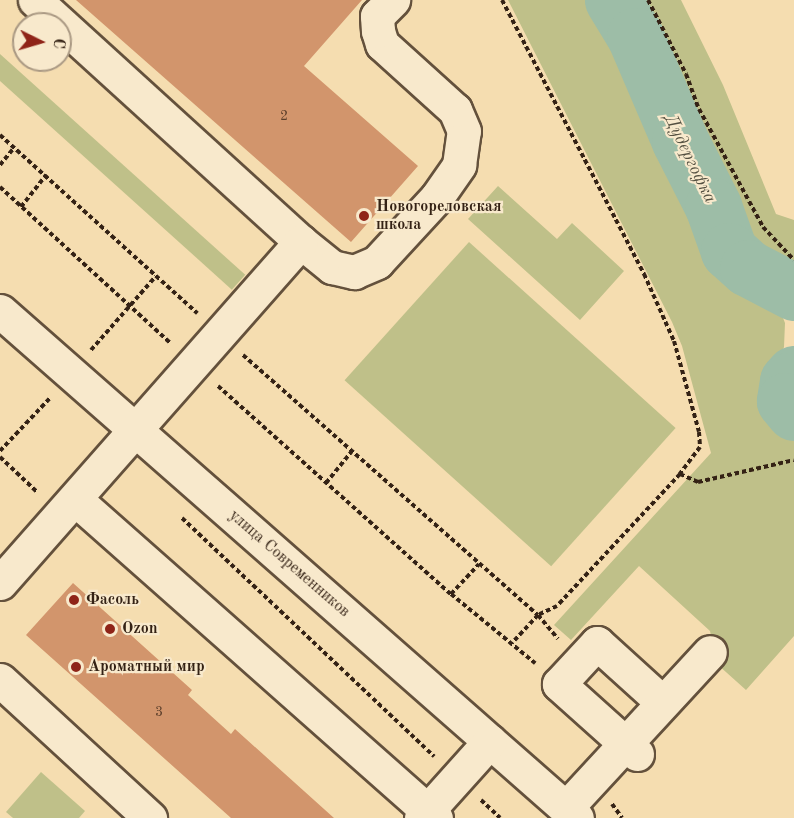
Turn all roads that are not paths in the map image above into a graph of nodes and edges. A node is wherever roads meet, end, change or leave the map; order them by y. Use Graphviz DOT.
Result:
graph roads {
  1 [pos="35,0"];
  2 [pos="393,0"];
  3 [pos="301,242"];
  4 [pos="2,316"];
  5 [pos="136,429"];
  6 [pos="68,506"];
  7 [pos="0,583"];
  8 [pos="710,652"];
  9 [pos="0,680"];
  10 [pos="675,696"];
  11 [pos="490,741"];
  12 [pos="631,748"];
  13 [pos="571,813"];
  14 [pos="140,814"];
  15 [pos="428,816"];
  1 -- 3 [label="street"];
  2 -- 3 [label="street"];
  3 -- 5 [label="street"];
  4 -- 5 [label="street, улица Современников"];
  5 -- 6 [label="street"];
  5 -- 11 [label="street, улица Современников"];
  6 -- 7 [label="street"];
  6 -- 15 [label="street"];
  8 -- 10 [label="street"];
  9 -- 14 [label="street"];
  10 -- 12 [label="street"];
  10 -- 12 [label="street"];
  11 -- 13 [label="street, улица Современников"];
  11 -- 15 [label="street"];
  12 -- 13 [label="street"];
}
